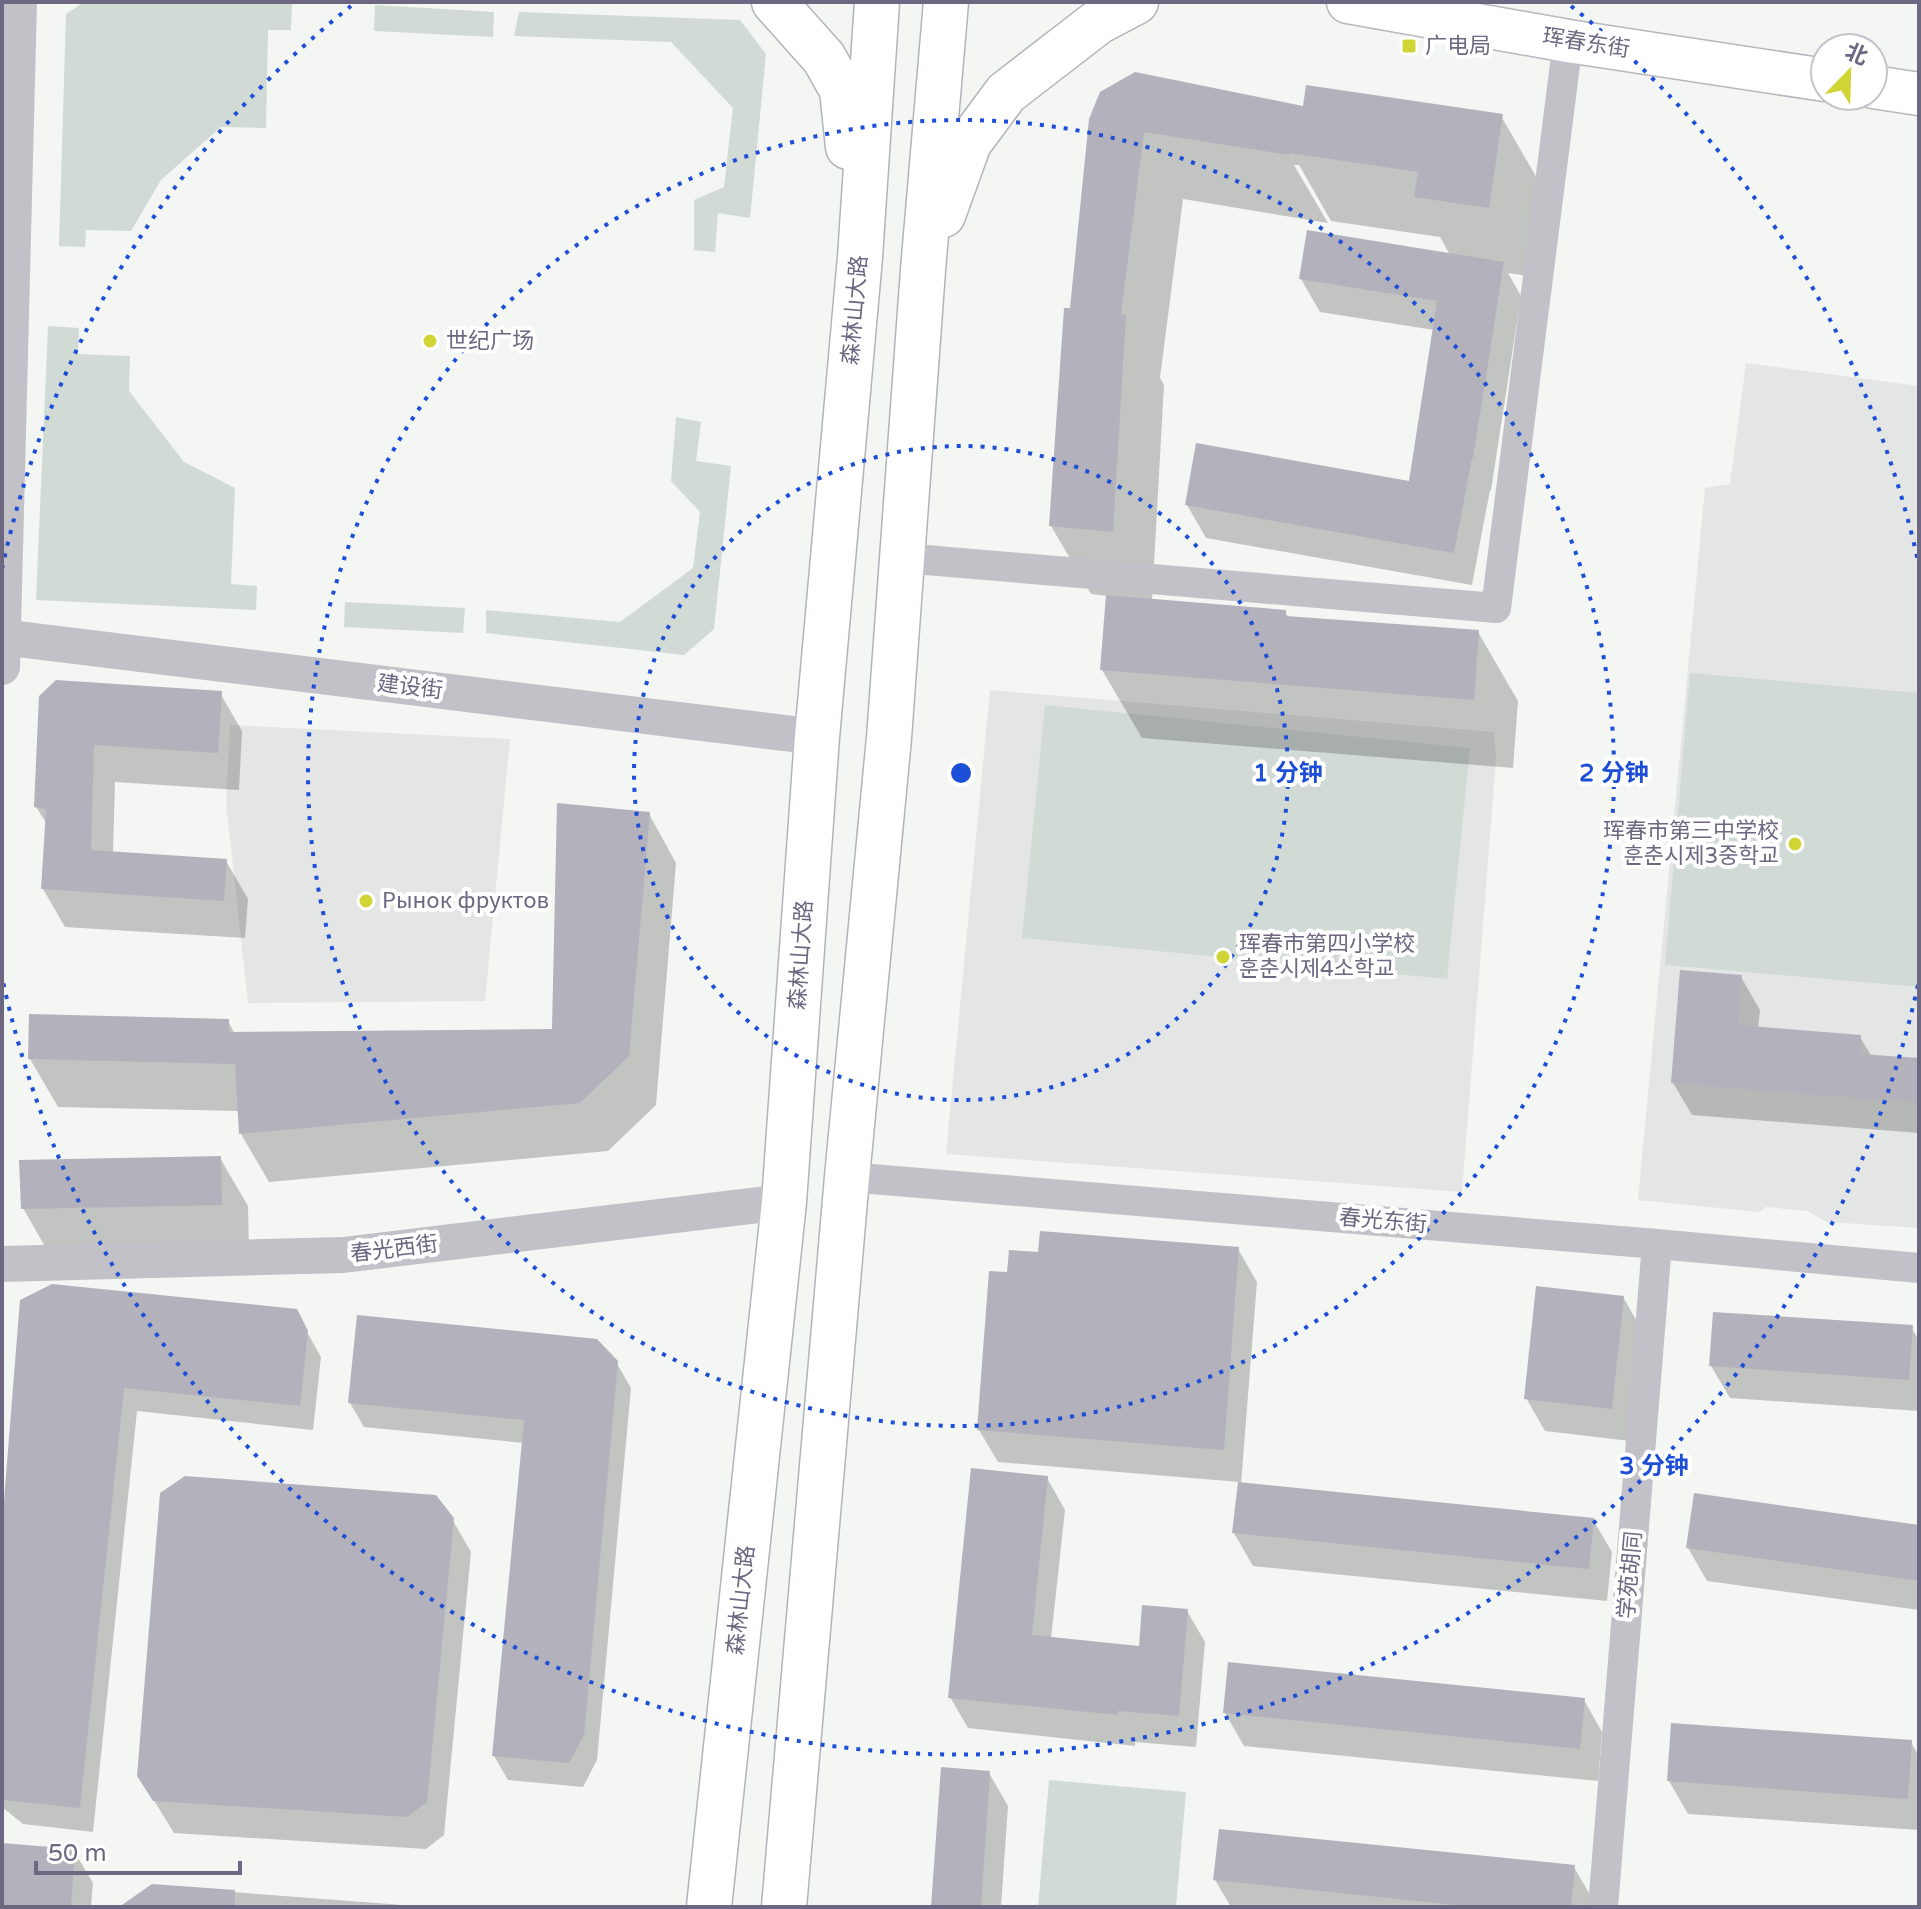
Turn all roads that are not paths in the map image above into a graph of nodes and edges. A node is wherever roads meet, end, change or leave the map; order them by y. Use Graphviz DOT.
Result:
graph roads {
  1 [pos="19,2"];
  2 [pos="774,2"];
  3 [pos="877,2"];
  4 [pos="946,2"];
  5 [pos="1136,2"];
  6 [pos="1348,2"];
  7 [pos="1568,41"];
  8 [pos="1809,78"];
  9 [pos="1889,89"];
  10 [pos="1919,94"];
  11 [pos="860,257"];
  12 [pos="923,270"];
  13 [pos="902,558"];
  14 [pos="3,647"];
  15 [pos="817,737"];
  16 [pos="847,1177"];
  17 [pos="784,1202"];
  18 [pos="1657,1244"];
  19 [pos="2,1264"];
  20 [pos="1919,1268"];
  21 [pos="709,1907"];
  22 [pos="784,1907"];
  23 [pos="1603,1907"];
  1 -- 14 [label="street"];
  2 -- 11 [label="main road"];
  3 -- 11 [label="main road, 森林山大路"];
  4 -- 12 [label="main road"];
  5 -- 12 [label="main road"];
  6 -- 7 [label="main road, 珲春东街"];
  7 -- 8 [label="main road, 珲春东街"];
  7 -- 13 [label="street"];
  9 -- 10 [label="main road"];
  11 -- 15 [label="main road, 森林山大路"];
  12 -- 13 [label="main road"];
  13 -- 16 [label="main road"];
  14 -- 15 [label="street, 建设街"];
  15 -- 17 [label="main road, 森林山大路"];
  16 -- 18 [label="street, 春光东街"];
  16 -- 22 [label="main road"];
  17 -- 19 [label="street, 春光西街"];
  17 -- 21 [label="main road, 森林山大路"];
  18 -- 20 [label="street, 春光东街"];
  18 -- 23 [label="street, 学苑胡同"];
}
